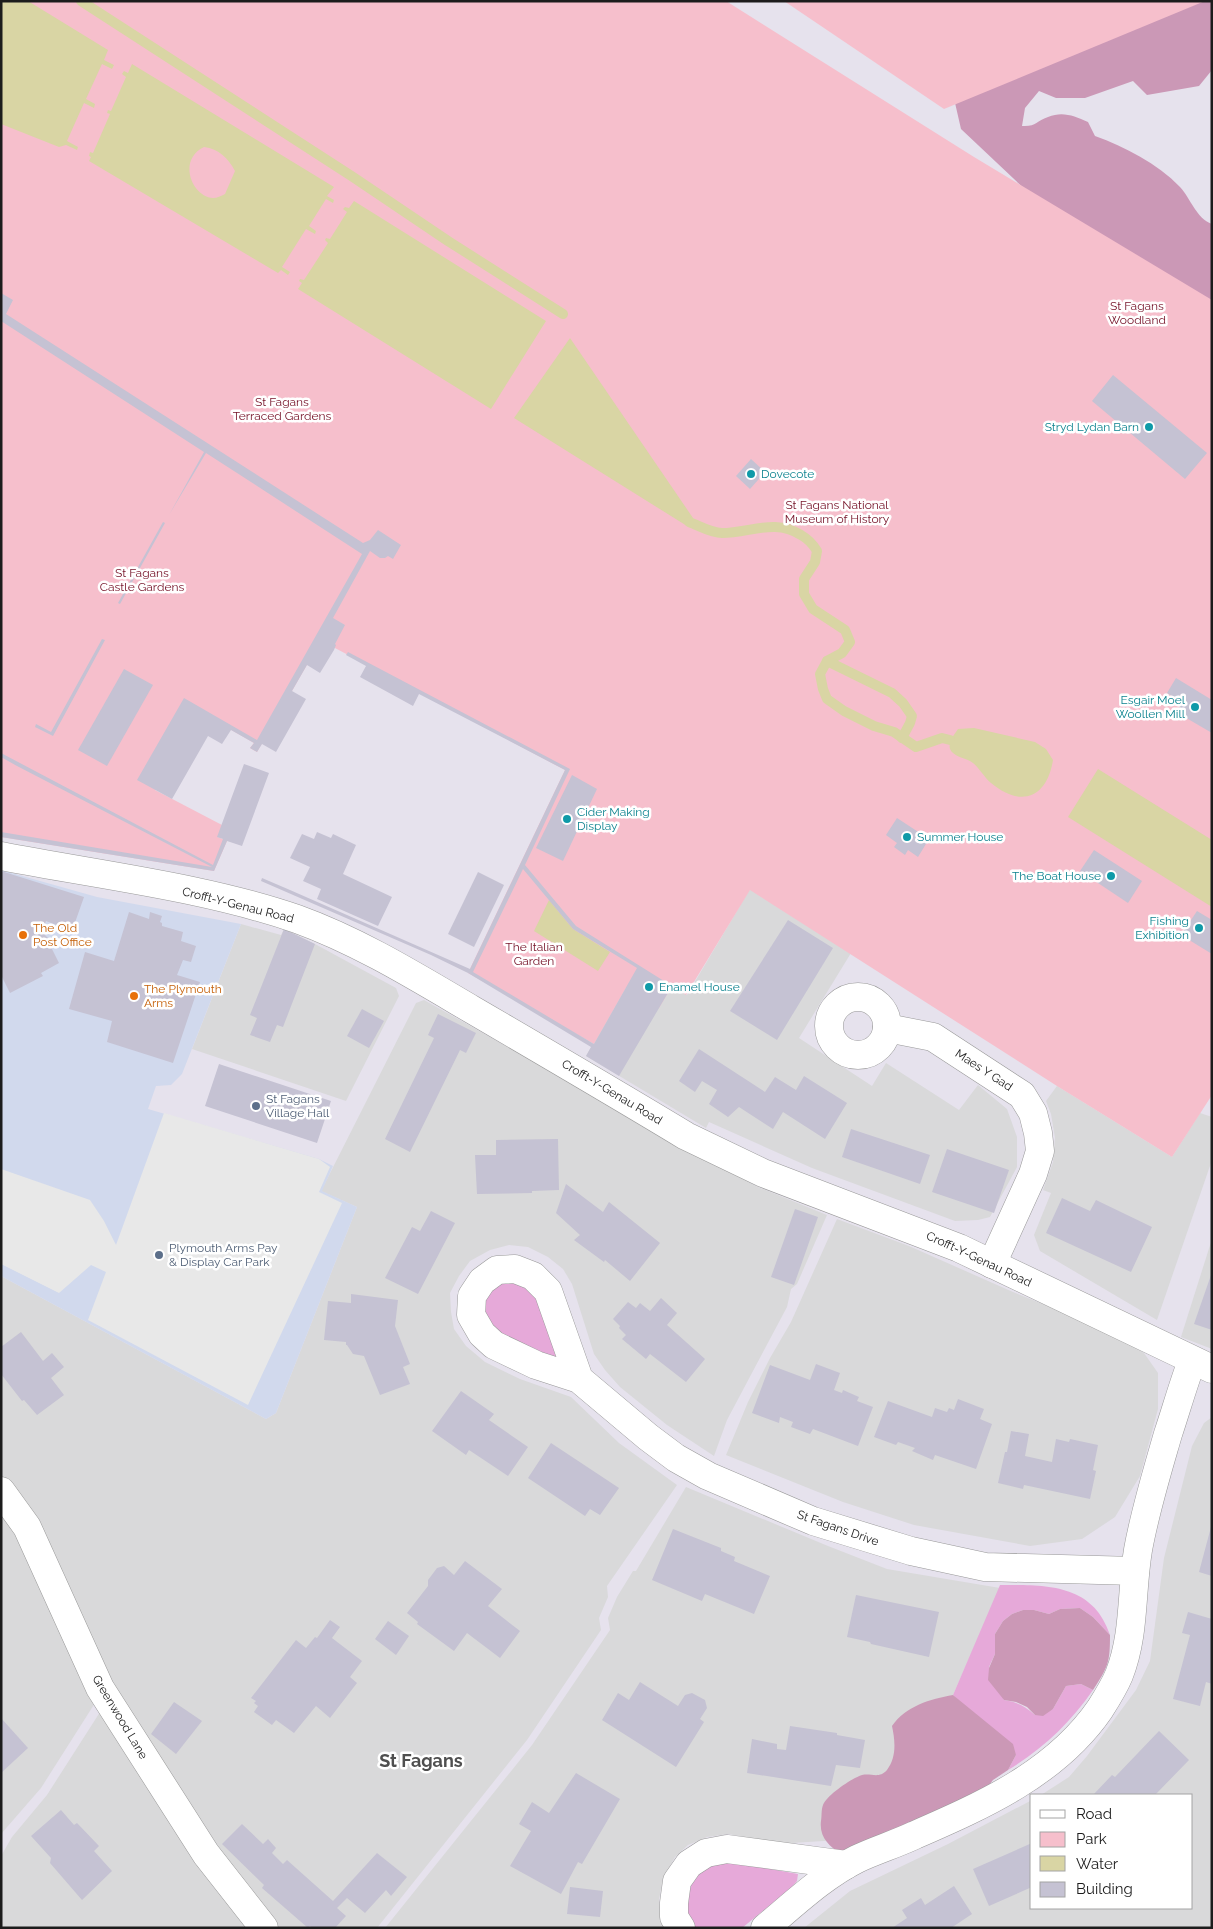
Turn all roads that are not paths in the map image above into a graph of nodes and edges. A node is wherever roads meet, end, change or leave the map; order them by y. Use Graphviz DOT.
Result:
graph roads {
  1 [pos="1,856"];
  2 [pos="887,1028"];
  3 [pos="992,1264"];
  4 [pos="1202,1365"];
  5 [pos="579,1379"];
  6 [pos="1,1492"];
  7 [pos="1135,1571"];
  8 [pos="846,1865"];
  9 [pos="264,1928"];
  10 [pos="681,1928"];
  11 [pos="764,1928"];
  1 -- 3 [label="street, Crofft-Y-Genau Road"];
  2 -- 3 [label="street, Maes Y Gad"];
  3 -- 4 [label="street, Crofft-Y-Genau Road"];
  4 -- 7 [label="street"];
  5 -- 7 [label="street, St Fagans Drive"];
  6 -- 9 [label="street, Greenwood Lane"];
  7 -- 8 [label="street"];
  8 -- 10 [label="street"];
  8 -- 11 [label="street"];
}
